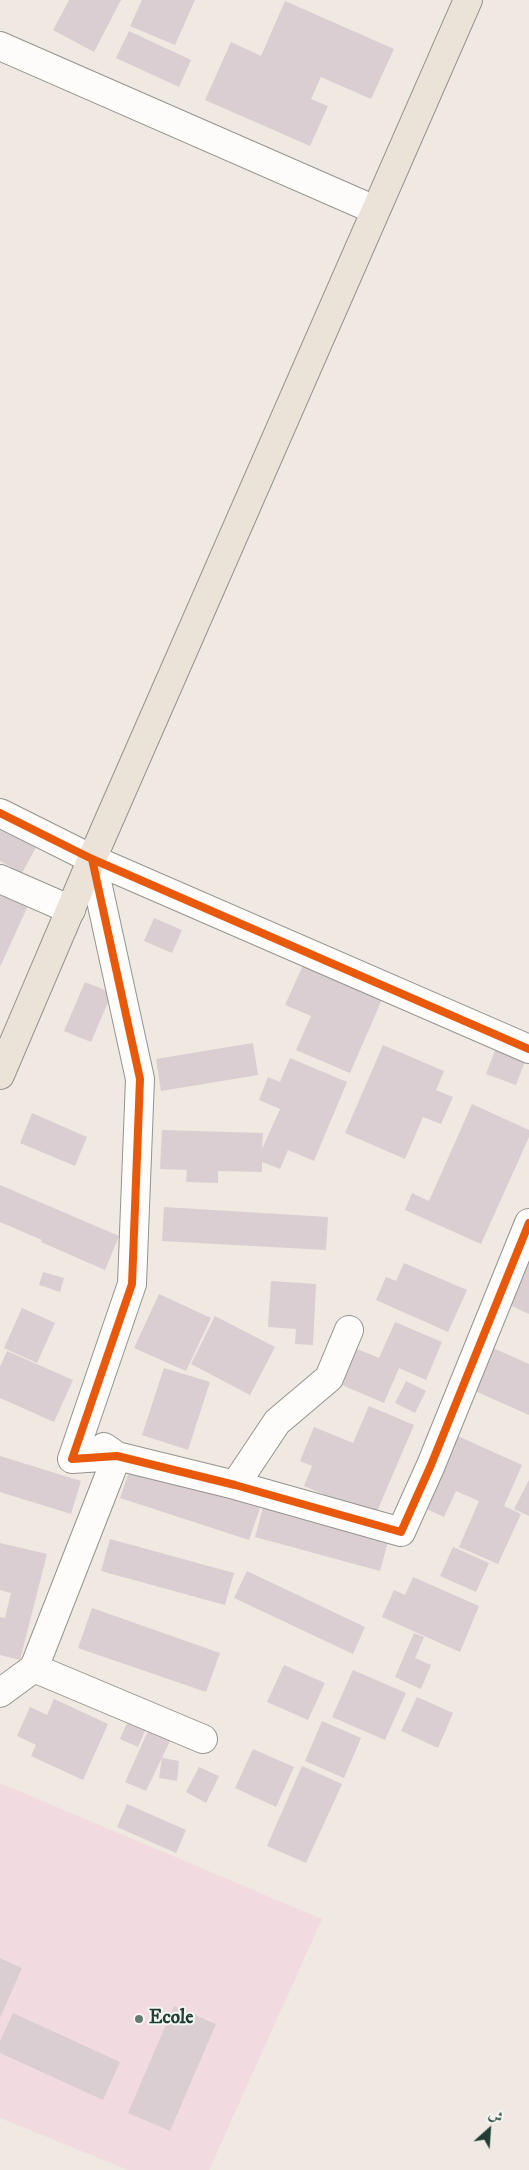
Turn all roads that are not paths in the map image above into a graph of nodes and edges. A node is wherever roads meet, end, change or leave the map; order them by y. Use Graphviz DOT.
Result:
graph roads {
  1 [pos="468,0"];
  2 [pos="0,46"];
  3 [pos="375,210"];
  4 [pos="0,813"];
  5 [pos="92,859"];
  6 [pos="0,879"];
  7 [pos="71,910"];
  8 [pos="529,1049"];
  9 [pos="0,1075"];
  10 [pos="529,1223"];
  11 [pos="349,1330"];
  12 [pos="117,1456"];
  13 [pos="235,1485"];
  14 [pos="34,1668"];
  15 [pos="0,1693"];
  16 [pos="203,1739"];
  1 -- 3 [label="main road"];
  2 -- 3 [label="street"];
  3 -- 5 [label="main road"];
  4 -- 5 [label="street"];
  5 -- 7 [label="main road"];
  5 -- 8 [label="street"];
  5 -- 12 [label="street"];
  6 -- 7 [label="street"];
  7 -- 9 [label="main road"];
  10 -- 13 [label="street"];
  11 -- 13 [label="street"];
  12 -- 13 [label="street"];
  12 -- 14 [label="street"];
  14 -- 15 [label="street"];
  14 -- 16 [label="street"];
}
